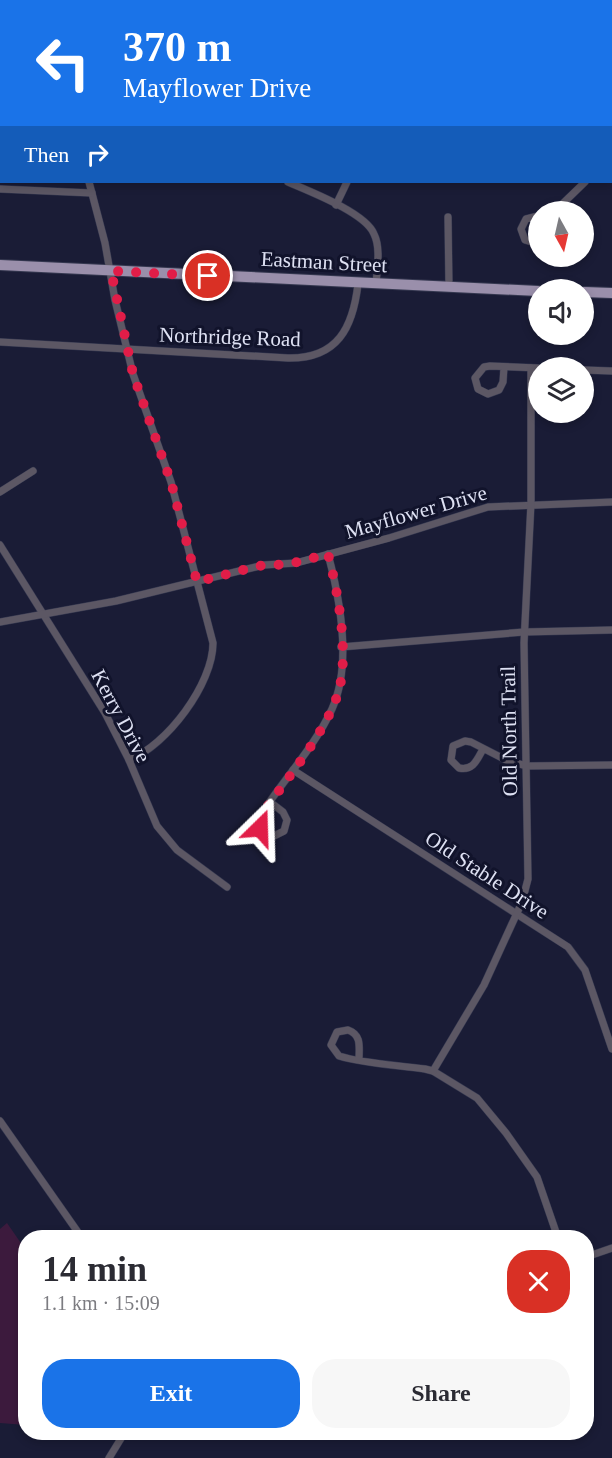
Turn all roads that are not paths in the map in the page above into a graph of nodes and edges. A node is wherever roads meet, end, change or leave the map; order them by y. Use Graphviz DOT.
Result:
graph roads {
  1 [pos="88,183"];
  2 [pos="290,183"];
  3 [pos="347,183"];
  4 [pos="584,183"];
  5 [pos="0,189"];
  6 [pos="92,194"];
  7 [pos="565,201"];
  8 [pos="336,205"];
  9 [pos="448,217"];
  10 [pos="528,218"];
  11 [pos="528,241"];
  12 [pos="0,265"];
  13 [pos="111,271"];
  14 [pos="358,284"];
  15 [pos="376,285"];
  16 [pos="449,287"];
  17 [pos="528,291"];
  18 [pos="594,292"];
  19 [pos="612,293"];
  20 [pos="0,342"];
  21 [pos="127,348"];
  22 [pos="504,367"];
  23 [pos="528,368"];
  24 [pos="594,370"];
  25 [pos="612,371"];
  26 [pos="533,423"];
  27 [pos="33,471"];
  28 [pos="0,492"];
  29 [pos="612,502"];
  30 [pos="531,503"];
  31 [pos="0,545"];
  32 [pos="328,554"];
  33 [pos="197,582"];
  34 [pos="45,614"];
  35 [pos="0,622"];
  36 [pos="612,630"];
  37 [pos="524,632"];
  38 [pos="341,647"];
  39 [pos="483,749"];
  40 [pos="129,760"];
  41 [pos="612,765"];
  42 [pos="527,766"];
  43 [pos="293,770"];
  44 [pos="270,802"];
  45 [pos="227,888"];
  46 [pos="517,913"];
  47 [pos="612,1049"];
  48 [pos="359,1060"];
  49 [pos="433,1071"];
  50 [pos="0,1121"];
  51 [pos="75,1230"];
  52 [pos="555,1230"];
  53 [pos="612,1248"];
  54 [pos="594,1254"];
  55 [pos="120,1440"];
  56 [pos="109,1458"];
  1 -- 6 [label="street"];
  2 -- 8 [label="street"];
  3 -- 8 [label="street"];
  4 -- 7 [label="street"];
  5 -- 6 [label="street"];
  6 -- 13 [label="street"];
  8 -- 15 [label="street"];
  9 -- 16 [label="street"];
  10 -- 11 [label="street"];
  12 -- 13 [label="main road, Eastman Street"];
  13 -- 14 [label="main road, Eastman Street"];
  13 -- 21 [label="street"];
  14 -- 15 [label="main road, Eastman Street"];
  14 -- 21 [label="street, Northridge Road"];
  15 -- 16 [label="main road, Eastman Street"];
  16 -- 17 [label="main road, Eastman Street"];
  18 -- 19 [label="main road"];
  20 -- 21 [label="street, Northridge Road"];
  21 -- 33 [label="street"];
  22 -- 22 [label="street"];
  22 -- 23 [label="street"];
  24 -- 25 [label="street"];
  26 -- 30 [label="street, Old North Trail"];
  27 -- 28 [label="street"];
  29 -- 30 [label="street, Mayflower Drive"];
  30 -- 32 [label="street, Mayflower Drive"];
  30 -- 37 [label="street, Old North Trail"];
  31 -- 34 [label="street, Kerry Drive"];
  32 -- 33 [label="street, Mayflower Drive"];
  32 -- 38 [label="street"];
  33 -- 34 [label="street, Mayflower Drive"];
  33 -- 40 [label="street"];
  34 -- 35 [label="street, Mayflower Drive"];
  34 -- 40 [label="street, Kerry Drive"];
  36 -- 37 [label="street"];
  37 -- 38 [label="street"];
  37 -- 42 [label="street, Old North Trail"];
  38 -- 43 [label="street"];
  39 -- 39 [label="street"];
  39 -- 42 [label="street"];
  40 -- 45 [label="street, Kerry Drive"];
  41 -- 42 [label="street"];
  42 -- 46 [label="street, Old North Trail"];
  43 -- 44 [label="street"];
  43 -- 46 [label="street, Old Stable Drive"];
  44 -- 44 [label="street"];
  46 -- 47 [label="street, Old Stable Drive"];
  46 -- 49 [label="street, Old North Trail"];
  48 -- 48 [label="street"];
  48 -- 49 [label="street"];
  49 -- 52 [label="street"];
  50 -- 51 [label="street"];
  53 -- 54 [label="street"];
  55 -- 56 [label="street"];
}
